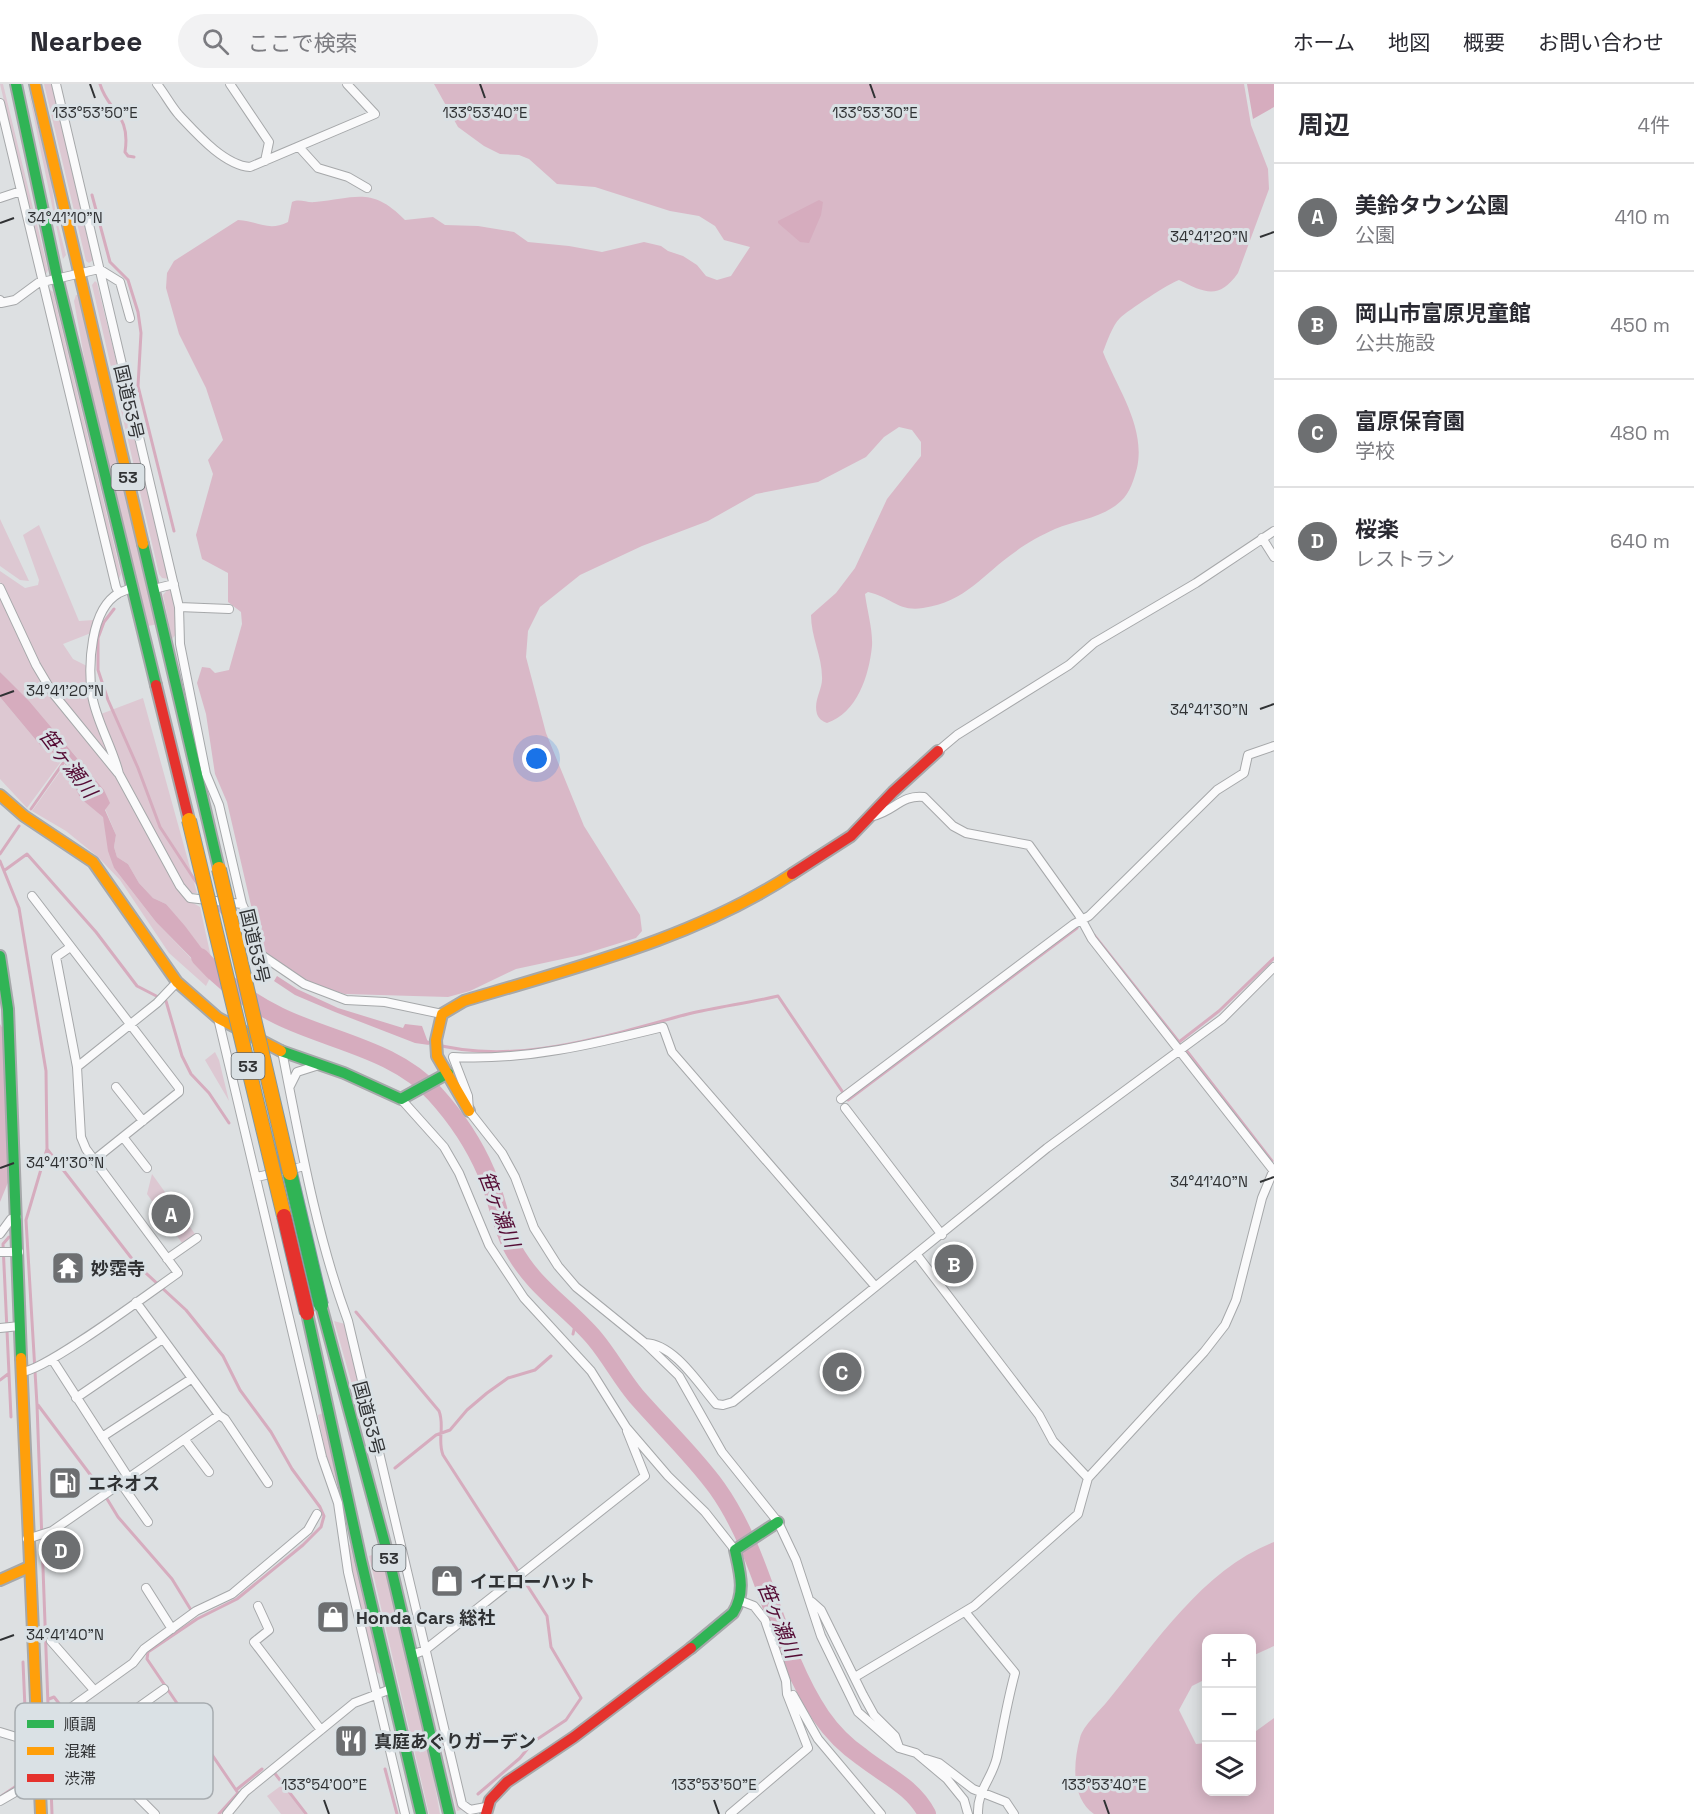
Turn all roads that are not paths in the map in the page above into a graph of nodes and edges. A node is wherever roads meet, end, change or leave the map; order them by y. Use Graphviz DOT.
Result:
graph roads {
  1 [pos="16,84"];
  2 [pos="35,84"];
  3 [pos="56,84"];
  4 [pos="157,84"];
  5 [pos="230,84"];
  6 [pos="347,84"];
  7 [pos="0,103"];
  8 [pos="299,147"];
  9 [pos="265,161"];
  10 [pos="367,188"];
  11 [pos="21,191"];
  12 [pos="0,198"];
  13 [pos="99,269"];
  14 [pos="80,272"];
  15 [pos="57,277"];
  16 [pos="43,281"];
  17 [pos="0,302"];
  18 [pos="130,318"];
  19 [pos="1274,531"];
  20 [pos="1262,538"];
  21 [pos="1274,556"];
  22 [pos="174,584"];
  23 [pos="0,588"];
  24 [pos="154,589"];
  25 [pos="125,591"];
  26 [pos="179,607"];
  27 [pos="229,609"];
  28 [pos="1274,746"];
  29 [pos="938,751"];
  30 [pos="119,774"];
  31 [pos="0,795"];
  32 [pos="873,816"];
  33 [pos="32,896"];
  34 [pos="242,904"];
  35 [pos="1082,920"];
  36 [pos="69,948"];
  37 [pos="0,956"];
  38 [pos="1274,967"];
  39 [pos="177,982"];
  40 [pos="2,991"];
  41 [pos="442,1014"];
  42 [pos="218,1018"];
  43 [pos="130,1024"];
  44 [pos="1180,1050"];
  45 [pos="282,1051"];
  46 [pos="320,1065"];
  47 [pos="77,1067"];
  48 [pos="445,1075"];
  49 [pos="116,1087"];
  50 [pos="289,1087"];
  51 [pos="404,1097"];
  52 [pos="843,1098"];
  53 [pos="844,1108"];
  54 [pos="469,1111"];
  55 [pos="143,1121"];
  56 [pos="123,1137"];
  57 [pos="94,1160"];
  58 [pos="305,1166"];
  59 [pos="147,1168"];
  60 [pos="1274,1169"];
  61 [pos="257,1177"];
  62 [pos="17,1217"];
  63 [pos="0,1234"];
  64 [pos="942,1235"];
  65 [pos="197,1238"];
  66 [pos="9,1252"];
  67 [pos="917,1255"];
  68 [pos="167,1258"];
  69 [pos="875,1286"];
  70 [pos="136,1302"];
  71 [pos="15,1326"];
  72 [pos="0,1328"];
  73 [pos="161,1340"];
  74 [pos="645,1343"];
  75 [pos="52,1359"];
  76 [pos="26,1372"];
  77 [pos="190,1379"];
  78 [pos="76,1398"];
  79 [pos="219,1416"];
  80 [pos="626,1427"];
  81 [pos="102,1437"];
  82 [pos="185,1440"];
  83 [pos="376,1445"];
  84 [pos="358,1449"];
  85 [pos="209,1472"];
  86 [pos="128,1477"];
  87 [pos="1088,1478"];
  88 [pos="120,1482"];
  89 [pos="268,1483"];
  90 [pos="317,1514"];
  91 [pos="148,1522"];
  92 [pos="777,1522"];
  93 [pos="36,1537"];
  94 [pos="735,1550"];
  95 [pos="29,1567"];
  96 [pos="0,1580"];
  97 [pos="146,1588"];
  98 [pos="810,1599"];
  99 [pos="741,1601"];
  100 [pos="258,1606"];
  101 [pos="966,1612"];
  102 [pos="172,1629"];
  103 [pos="51,1641"];
  104 [pos="419,1653"];
  105 [pos="855,1677"];
  106 [pos="786,1681"];
  107 [pos="164,1689"];
  108 [pos="94,1690"];
  109 [pos="385,1692"];
  110 [pos="42,1703"];
  111 [pos="75,1703"];
  112 [pos="144,1703"];
  113 [pos="321,1730"];
  114 [pos="0,1732"];
  115 [pos="15,1737"];
  116 [pos="900,1748"];
  117 [pos="922,1758"];
  118 [pos="982,1792"];
  119 [pos="15,1795"];
  120 [pos="40,1799"];
  121 [pos="140,1799"];
  122 [pos="0,1801"];
  123 [pos="234,1807"];
  124 [pos="486,1810"];
  125 [pos="41,1814"];
  126 [pos="155,1814"];
  127 [pos="227,1814"];
  128 [pos="240,1814"];
  129 [pos="405,1814"];
  130 [pos="421,1814"];
  131 [pos="449,1814"];
  132 [pos="730,1814"];
  133 [pos="881,1814"];
  134 [pos="968,1814"];
  135 [pos="978,1814"];
  136 [pos="1014,1814"];
  1 -- 15 [label="main road, 国道53号 / 53"];
  2 -- 14 [label="main road, 国道53号 / 53"];
  3 -- 13 [label="street"];
  4 -- 9 [label="street"];
  5 -- 9 [label="street"];
  6 -- 8 [label="street"];
  7 -- 11 [label="street"];
  8 -- 9 [label="street"];
  8 -- 10 [label="street"];
  11 -- 12 [label="street"];
  11 -- 16 [label="street"];
  13 -- 14 [label="street"];
  13 -- 18 [label="street"];
  13 -- 22 [label="street"];
  14 -- 15 [label="street"];
  14 -- 24 [label="main road, 国道53号 / 53"];
  15 -- 16 [label="street"];
  15 -- 25 [label="main road, 国道53号 / 53"];
  16 -- 17 [label="street"];
  16 -- 25 [label="street"];
  19 -- 20 [label="street"];
  20 -- 21 [label="street"];
  20 -- 29 [label="street"];
  22 -- 24 [label="street"];
  22 -- 26 [label="street"];
  23 -- 30 [label="street"];
  24 -- 84 [label="main road, 国道53号 / 53, bridge"];
  25 -- 30 [label="street"];
  25 -- 109 [label="main road, 国道53号 / 53, bridge"];
  26 -- 27 [label="street"];
  26 -- 34 [label="street"];
  28 -- 35 [label="street"];
  29 -- 32 [label="main road"];
  30 -- 34 [label="street"];
  31 -- 39 [label="main road"];
  32 -- 35 [label="street"];
  32 -- 41 [label="main road"];
  33 -- 36 [label="street"];
  34 -- 41 [label="street"];
  35 -- 44 [label="street"];
  35 -- 52 [label="street"];
  36 -- 43 [label="street"];
  36 -- 47 [label="street"];
  37 -- 40 [label="main road"];
  38 -- 44 [label="street"];
  39 -- 42 [label="main road"];
  39 -- 43 [label="street"];
  40 -- 62 [label="main road"];
  41 -- 48 [label="main road"];
  42 -- 45 [label="main road"];
  42 -- 61 [label="street"];
  43 -- 47 [label="street"];
  43 -- 55 [label="street"];
  44 -- 60 [label="street"];
  44 -- 64 [label="street"];
  45 -- 46 [label="main road"];
  45 -- 50 [label="street"];
  46 -- 50 [label="street"];
  46 -- 51 [label="main road"];
  47 -- 57 [label="street"];
  48 -- 51 [label="main road"];
  48 -- 54 [label="main road"];
  49 -- 55 [label="street"];
  50 -- 58 [label="street"];
  51 -- 80 [label="street"];
  53 -- 64 [label="street"];
  54 -- 69 [label="street"];
  54 -- 74 [label="street"];
  55 -- 56 [label="street"];
  56 -- 57 [label="street"];
  56 -- 59 [label="street"];
  57 -- 68 [label="street"];
  58 -- 61 [label="street"];
  58 -- 83 [label="street"];
  60 -- 87 [label="street"];
  61 -- 109 [label="street"];
  62 -- 63 [label="street"];
  62 -- 66 [label="main road"];
  64 -- 67 [label="street"];
  65 -- 68 [label="street"];
  66 -- 71 [label="main road"];
  67 -- 69 [label="street"];
  67 -- 87 [label="street"];
  68 -- 70 [label="street"];
  69 -- 74 [label="street"];
  70 -- 73 [label="street"];
  70 -- 75 [label="street"];
  71 -- 72 [label="street"];
  71 -- 76 [label="main road"];
  73 -- 77 [label="street"];
  73 -- 78 [label="street"];
  74 -- 92 [label="street"];
  75 -- 76 [label="street"];
  75 -- 78 [label="street"];
  76 -- 93 [label="main road"];
  77 -- 79 [label="street"];
  77 -- 81 [label="street"];
  78 -- 81 [label="street"];
  79 -- 82 [label="street"];
  79 -- 89 [label="street"];
  80 -- 94 [label="street"];
  80 -- 104 [label="street"];
  81 -- 86 [label="street"];
  82 -- 85 [label="street"];
  82 -- 86 [label="street"];
  83 -- 84 [label="street"];
  83 -- 104 [label="street"];
  84 -- 104 [label="main road, 国道53号 / 53"];
  86 -- 88 [label="street"];
  87 -- 101 [label="street"];
  88 -- 91 [label="street"];
  88 -- 93 [label="street"];
  90 -- 102 [label="street"];
  92 -- 94 [label="main road"];
  92 -- 98 [label="street"];
  93 -- 95 [label="main road"];
  94 -- 99 [label="main road"];
  95 -- 96 [label="main road"];
  95 -- 110 [label="main road"];
  97 -- 102 [label="street"];
  98 -- 105 [label="street"];
  98 -- 116 [label="street"];
  99 -- 106 [label="street"];
  99 -- 124 [label="main road"];
  100 -- 113 [label="street"];
  101 -- 105 [label="street"];
  101 -- 118 [label="street"];
  102 -- 108 [label="street"];
  103 -- 108 [label="street"];
  104 -- 124 [label="street"];
  104 -- 131 [label="main road, 国道53号 / 53"];
  105 -- 116 [label="street"];
  106 -- 132 [label="street"];
  106 -- 133 [label="street"];
  107 -- 112 [label="street"];
  108 -- 111 [label="street"];
  109 -- 113 [label="street"];
  109 -- 129 [label="street"];
  109 -- 130 [label="main road, 国道53号 / 53"];
  113 -- 123 [label="street"];
  114 -- 115 [label="street"];
  116 -- 117 [label="street"];
  117 -- 118 [label="street"];
  117 -- 134 [label="street"];
  118 -- 135 [label="street"];
  118 -- 136 [label="street"];
  119 -- 122 [label="street"];
  120 -- 125 [label="main road"];
  121 -- 126 [label="street"];
  123 -- 127 [label="street"];
  123 -- 128 [label="street"];
}
